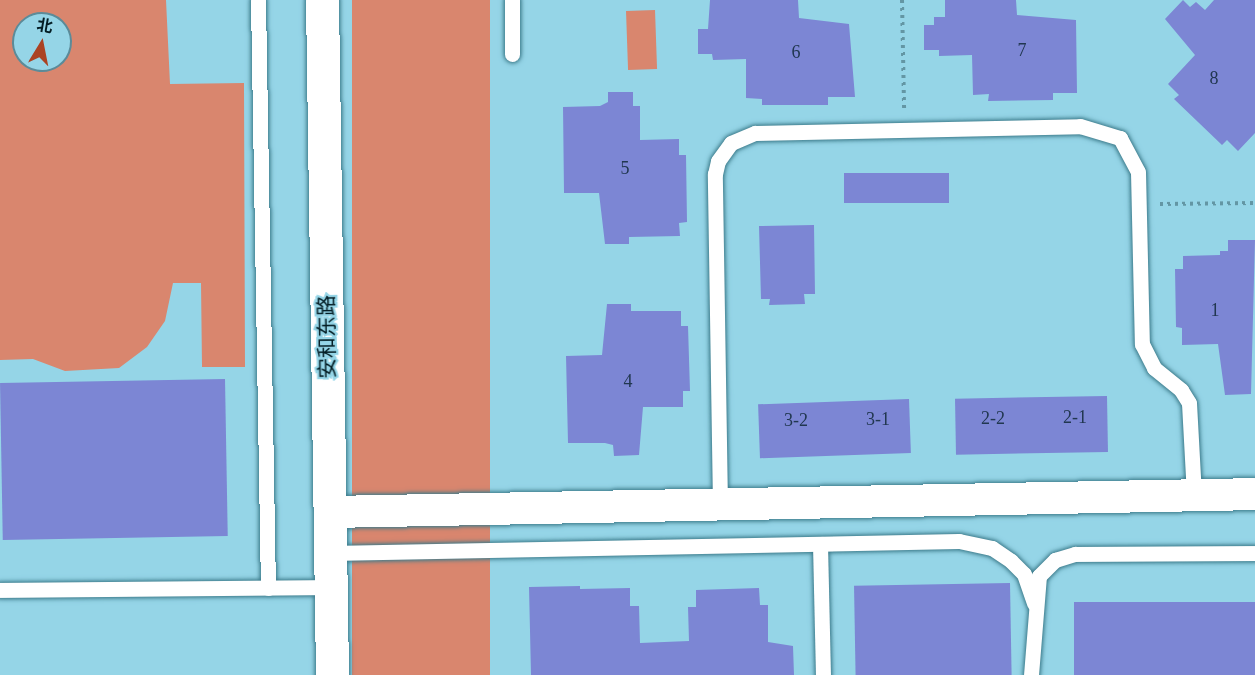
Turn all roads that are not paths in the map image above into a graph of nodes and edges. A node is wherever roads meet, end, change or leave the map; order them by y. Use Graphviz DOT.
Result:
graph roads {
  1 [pos="258,0"];
  2 [pos="322,0"];
  3 [pos="512,0"];
  4 [pos="512,54"];
  5 [pos="1255,494"];
  6 [pos="1194,495"];
  7 [pos="720,505"];
  8 [pos="330,512"];
  9 [pos="820,544"];
  10 [pos="330,553"];
  11 [pos="1255,553"];
  12 [pos="331,587"];
  13 [pos="268,588"];
  14 [pos="0,590"];
  15 [pos="1034,603"];
  16 [pos="332,675"];
  17 [pos="823,675"];
  18 [pos="1031,675"];
  1 -- 13 [label="lane"];
  2 -- 8 [label="street, 安和东路"];
  3 -- 4 [label="lane"];
  5 -- 6 [label="street"];
  6 -- 7 [label="street"];
  6 -- 7 [label="lane"];
  7 -- 8 [label="street"];
  8 -- 10 [label="street, 安和东路"];
  9 -- 10 [label="lane"];
  9 -- 15 [label="lane"];
  9 -- 17 [label="lane"];
  10 -- 12 [label="street, 安和东路"];
  11 -- 15 [label="lane"];
  12 -- 13 [label="lane"];
  12 -- 16 [label="street, 安和东路"];
  13 -- 14 [label="lane"];
  15 -- 18 [label="lane"];
}
